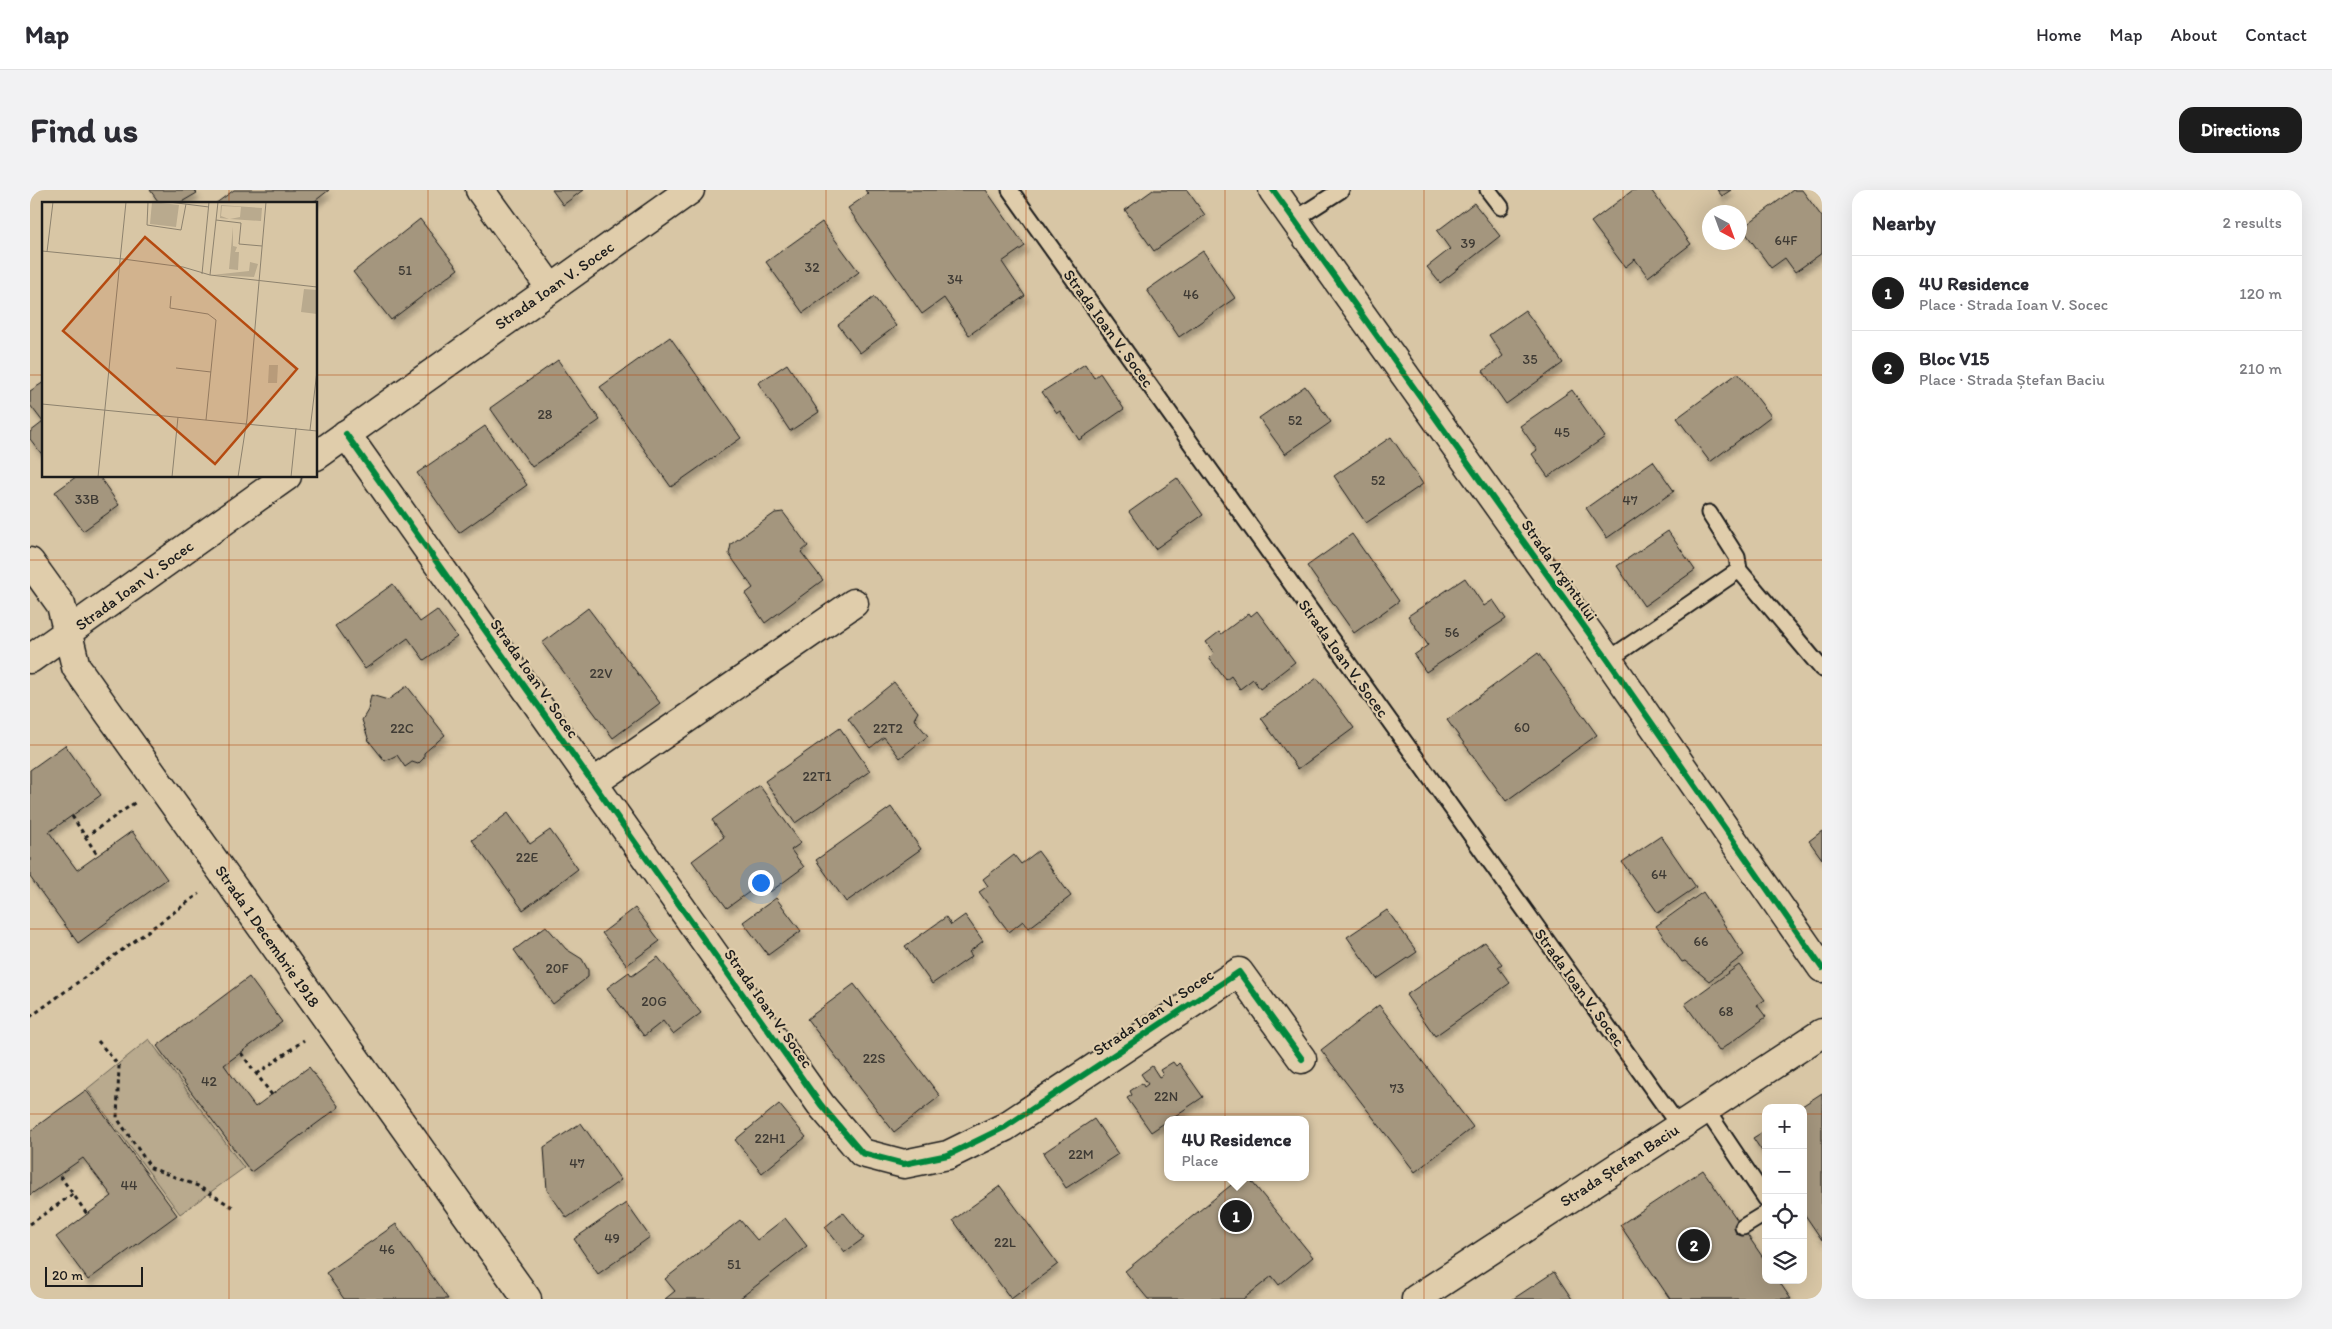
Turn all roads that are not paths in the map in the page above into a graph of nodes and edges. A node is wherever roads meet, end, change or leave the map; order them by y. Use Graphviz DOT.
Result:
graph roads {
  1 [pos="480,190"];
  2 [pos="690,190"];
  3 [pos="1010,190"];
  4 [pos="1273,190"];
  5 [pos="1341,190"];
  6 [pos="1488,190"];
  7 [pos="1501,207"];
  8 [pos="1294,220"];
  9 [pos="550,287"];
  10 [pos="346,434"];
  11 [pos="318,455"];
  12 [pos="284,478"];
  13 [pos="1709,513"];
  14 [pos="30,562"];
  15 [pos="1738,570"];
  16 [pos="854,603"];
  17 [pos="67,634"];
  18 [pos="30,659"];
  19 [pos="1608,660"];
  20 [pos="1822,669"];
  21 [pos="592,783"];
  22 [pos="1822,968"];
  23 [pos="1822,1033"];
  24 [pos="1302,1059"];
  25 [pos="1705,1108"];
  26 [pos="1679,1126"];
  27 [pos="1763,1194"];
  28 [pos="1762,1216"];
  29 [pos="1742,1228"];
  30 [pos="527,1299"];
  31 [pos="1416,1299"];
  1 -- 9 [label="street"];
  2 -- 9 [label="street, Strada Ioan V. Socec"];
  3 -- 26 [label="lane, Strada Ioan V. Socec"];
  4 -- 8 [label="street, Strada Argintului"];
  5 -- 8 [label="lane"];
  6 -- 7 [label="lane"];
  8 -- 19 [label="street, Strada Argintului"];
  9 -- 10 [label="street, Strada Ioan V. Socec"];
  10 -- 11 [label="street, Strada Ioan V. Socec"];
  10 -- 21 [label="street, Strada Ioan V. Socec"];
  12 -- 17 [label="street, Strada Ioan V. Socec"];
  13 -- 15 [label="lane"];
  14 -- 17 [label="street, Strada 1 Decembrie 1918"];
  15 -- 19 [label="lane"];
  15 -- 20 [label="lane"];
  16 -- 21 [label="street"];
  17 -- 18 [label="street, Strada Ioan V. Socec"];
  17 -- 30 [label="street, Strada 1 Decembrie 1918"];
  19 -- 22 [label="street, Strada Argintului"];
  21 -- 24 [label="street, Strada Ioan V. Socec"];
  23 -- 25 [label="street, Strada Ștefan Baciu"];
  25 -- 26 [label="street, Strada Ștefan Baciu"];
  25 -- 27 [label="lane"];
  26 -- 31 [label="street, Strada Ștefan Baciu"];
  28 -- 29 [label="lane"];
}
